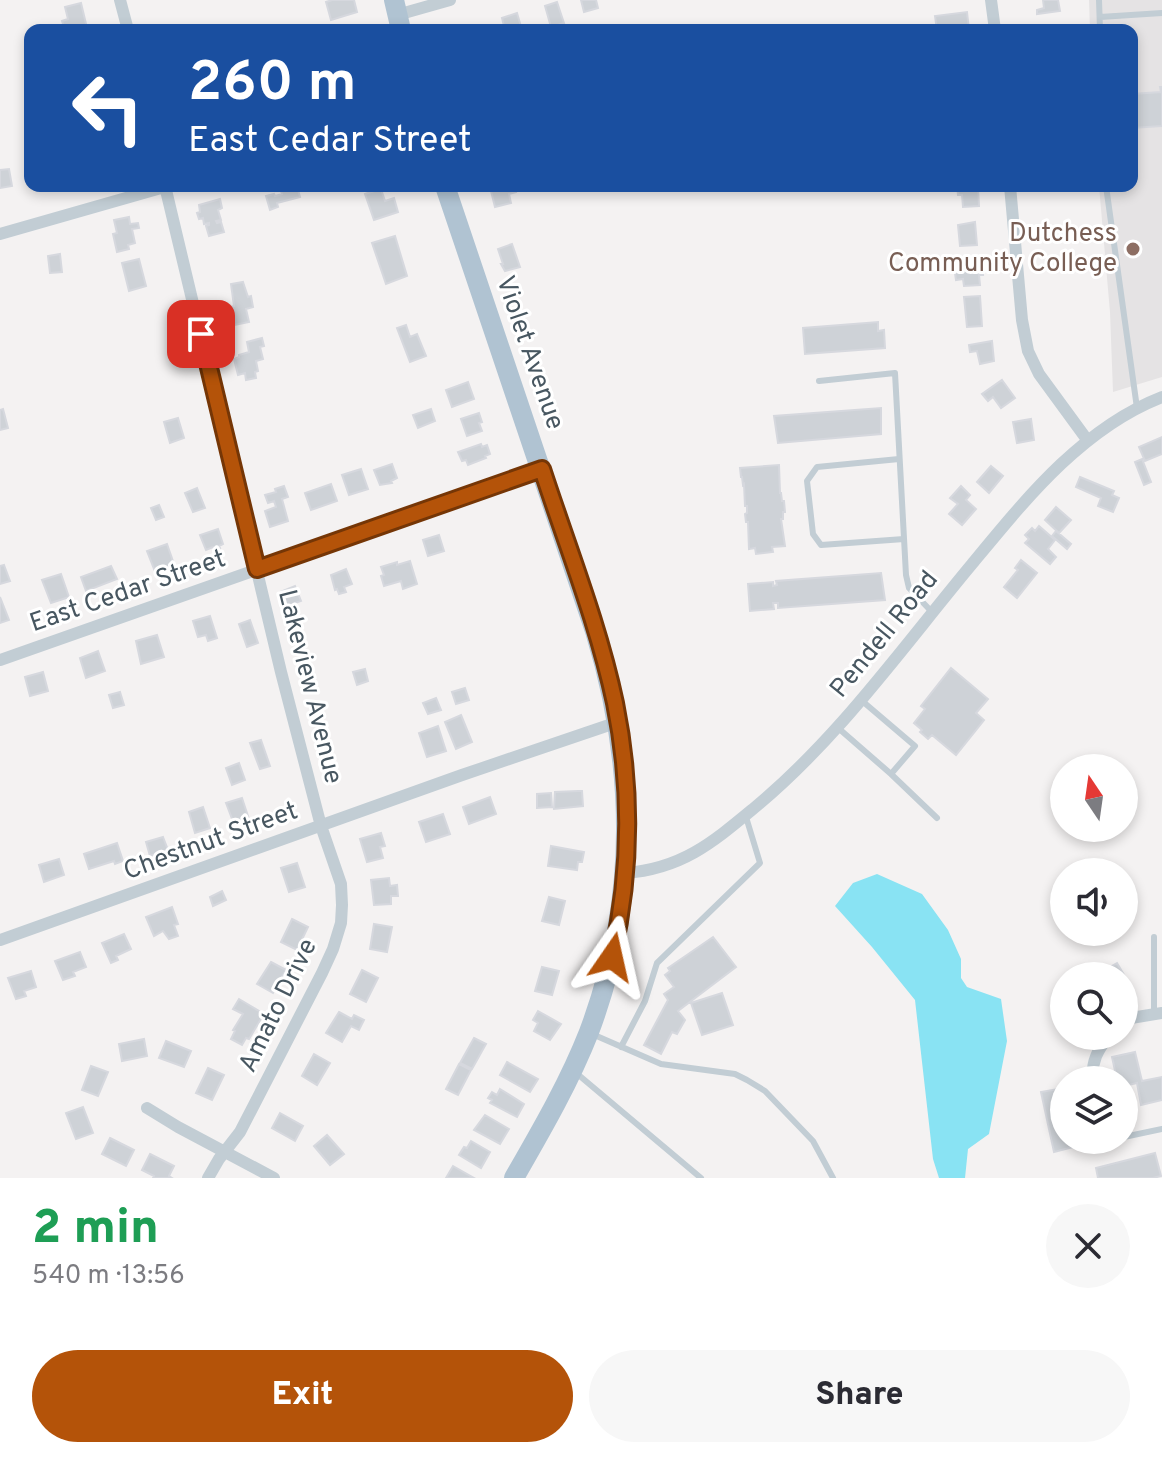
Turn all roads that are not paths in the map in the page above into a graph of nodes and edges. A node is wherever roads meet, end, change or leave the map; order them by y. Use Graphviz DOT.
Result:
graph roads {
  1 [pos="120,0"];
  2 [pos="450,0"];
  3 [pos="991,0"];
  4 [pos="1099,0"];
  5 [pos="1162,13"];
  6 [pos="397,15"];
  7 [pos="1100,17"];
  8 [pos="126,24"];
  9 [pos="994,24"];
  10 [pos="1100,24"];
  11 [pos="145,192"];
  12 [pos="167,192"];
  13 [pos="447,192"];
  14 [pos="1011,192"];
  15 [pos="1107,192"];
  16 [pos="0,234"];
  17 [pos="819,381"];
  18 [pos="1162,397"];
  19 [pos="1137,408"];
  20 [pos="1088,441"];
  21 [pos="899,459"];
  22 [pos="542,469"];
  23 [pos="904,539"];
  24 [pos="257,569"];
  25 [pos="932,612"];
  26 [pos="0,660"];
  27 [pos="861,700"];
  28 [pos="618,722"];
  29 [pos="837,727"];
  30 [pos="891,774"];
  31 [pos="746,815"];
  32 [pos="937,818"];
  33 [pos="321,826"];
  34 [pos="625,873"];
  35 [pos="1154,937"];
  36 [pos="0,940"];
  37 [pos="1158,1013"];
  38 [pos="1138,1017"];
  39 [pos="589,1032"];
  40 [pos="621,1047"];
  41 [pos="572,1070"];
  42 [pos="147,1108"];
  43 [pos="1162,1129"];
  44 [pos="1138,1134"];
  45 [pos="225,1152"];
  46 [pos="208,1178"];
  47 [pos="274,1178"];
  48 [pos="514,1178"];
  49 [pos="701,1178"];
  50 [pos="833,1178"];
  1 -- 8 [label="street"];
  2 -- 6 [label="street"];
  3 -- 9 [label="street"];
  4 -- 7 [label="lane"];
  5 -- 7 [label="lane"];
  7 -- 10 [label="lane"];
  11 -- 16 [label="street"];
  12 -- 24 [label="street, Lakeview Avenue"];
  13 -- 22 [label="main road, Violet Avenue"];
  14 -- 20 [label="street"];
  15 -- 19 [label="lane"];
  17 -- 21 [label="lane"];
  18 -- 19 [label="street, Pendell Road"];
  19 -- 20 [label="street, Pendell Road"];
  20 -- 25 [label="street, Pendell Road"];
  21 -- 23 [label="lane"];
  21 -- 23 [label="lane"];
  22 -- 24 [label="street, East Cedar Street"];
  22 -- 28 [label="main road, Violet Avenue"];
  23 -- 25 [label="lane"];
  24 -- 26 [label="street, East Cedar Street"];
  24 -- 33 [label="street, Lakeview Avenue"];
  25 -- 27 [label="street, Pendell Road"];
  27 -- 29 [label="street, Pendell Road"];
  27 -- 30 [label="lane"];
  28 -- 33 [label="street, Chestnut Street"];
  28 -- 34 [label="main road, Violet Avenue"];
  29 -- 30 [label="lane"];
  29 -- 31 [label="street, Pendell Road"];
  30 -- 32 [label="lane"];
  31 -- 34 [label="street, Pendell Road"];
  31 -- 40 [label="lane"];
  33 -- 36 [label="street, Chestnut Street"];
  33 -- 45 [label="street, Amato Drive"];
  34 -- 39 [label="main road, Violet Avenue"];
  35 -- 37 [label="lane"];
  37 -- 38 [label="street"];
  39 -- 40 [label="lane"];
  39 -- 41 [label="main road, Violet Avenue"];
  40 -- 50 [label="lane"];
  41 -- 48 [label="main road, Violet Avenue"];
  41 -- 49 [label="lane"];
  42 -- 45 [label="street"];
  43 -- 44 [label="lane"];
  45 -- 46 [label="street, Amato Drive"];
  45 -- 47 [label="street"];
}
